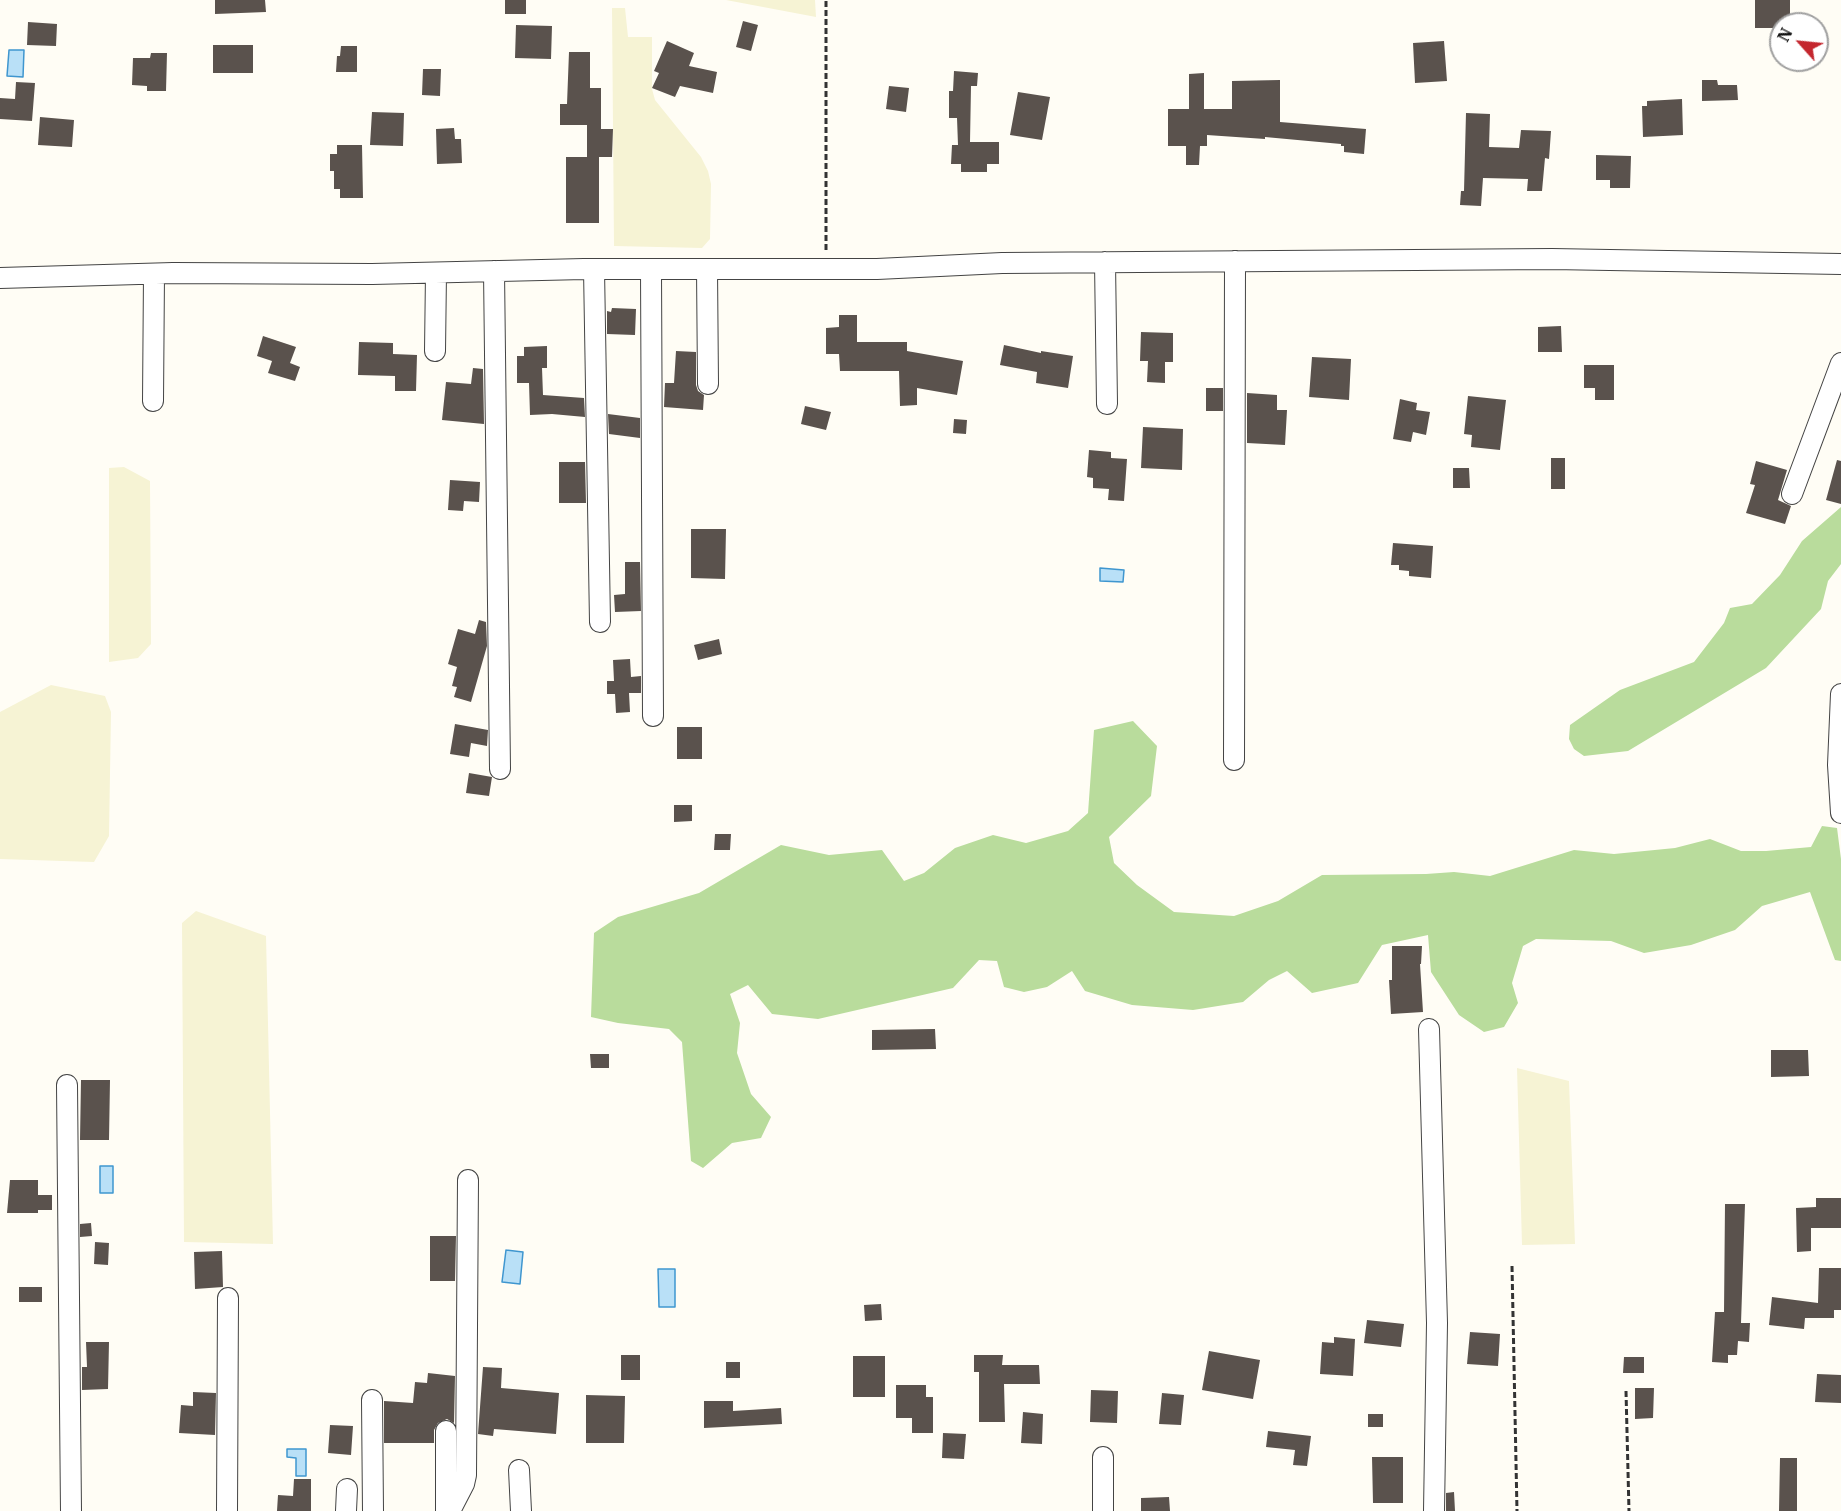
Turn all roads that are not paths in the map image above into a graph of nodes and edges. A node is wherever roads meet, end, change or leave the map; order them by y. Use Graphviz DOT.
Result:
graph roads {
  1 [pos="1234,261"];
  2 [pos="1105,262"];
  3 [pos="1841,264"];
  4 [pos="594,269"];
  5 [pos="707,269"];
  6 [pos="651,270"];
  7 [pos="494,272"];
  8 [pos="436,273"];
  9 [pos="154,274"];
  10 [pos="0,279"];
  11 [pos="435,351"];
  12 [pos="1841,363"];
  13 [pos="708,384"];
  14 [pos="153,401"];
  15 [pos="1107,404"];
  16 [pos="1792,494"];
  17 [pos="600,622"];
  18 [pos="1841,694"];
  19 [pos="653,716"];
  20 [pos="1234,760"];
  21 [pos="500,769"];
  22 [pos="1841,813"];
  23 [pos="1429,1029"];
  24 [pos="68,1085"];
  25 [pos="468,1180"];
  26 [pos="228,1298"];
  27 [pos="372,1400"];
  28 [pos="446,1431"];
  29 [pos="1103,1456"];
  30 [pos="519,1470"];
  31 [pos="346,1489"];
  32 [pos="71,1511"];
  33 [pos="227,1511"];
  34 [pos="346,1511"];
  35 [pos="373,1511"];
  36 [pos="448,1511"];
  37 [pos="521,1511"];
  38 [pos="1103,1511"];
  39 [pos="1434,1511"];
  1 -- 2 [label="street"];
  1 -- 3 [label="street"];
  1 -- 20 [label="street"];
  2 -- 5 [label="street"];
  2 -- 15 [label="street"];
  4 -- 6 [label="street"];
  4 -- 7 [label="street"];
  4 -- 17 [label="street"];
  5 -- 6 [label="street"];
  5 -- 13 [label="street"];
  6 -- 19 [label="street"];
  7 -- 8 [label="street"];
  7 -- 21 [label="street"];
  8 -- 9 [label="street"];
  8 -- 11 [label="street"];
  9 -- 10 [label="street"];
  9 -- 14 [label="street"];
  12 -- 16 [label="street"];
  18 -- 22 [label="street"];
  23 -- 39 [label="street"];
  24 -- 32 [label="street"];
  25 -- 36 [label="street"];
  26 -- 33 [label="street"];
  27 -- 35 [label="street"];
  28 -- 36 [label="street"];
  29 -- 38 [label="street"];
  30 -- 37 [label="street"];
  31 -- 34 [label="street"];
}
